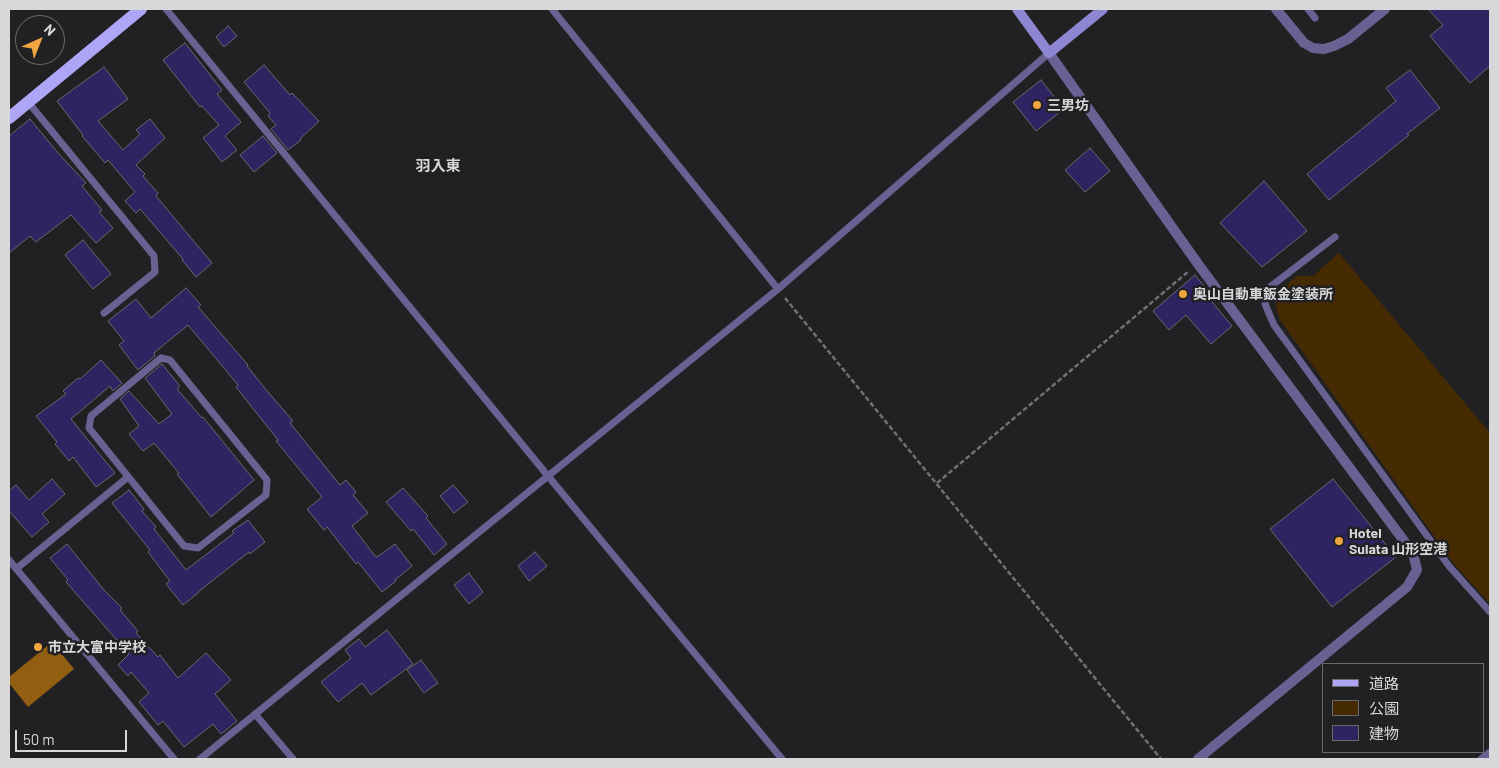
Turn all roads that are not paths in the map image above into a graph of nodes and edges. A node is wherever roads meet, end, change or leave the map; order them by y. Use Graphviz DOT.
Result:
graph roads {
  1 [pos="141,9"];
  2 [pos="166,9"];
  3 [pos="552,9"];
  4 [pos="1017,9"];
  5 [pos="1102,9"];
  6 [pos="1276,9"];
  7 [pos="1308,9"];
  8 [pos="1385,9"];
  9 [pos="1315,18"];
  10 [pos="1049,53"];
  11 [pos="28,102"];
  12 [pos="9,118"];
  13 [pos="1335,237"];
  14 [pos="778,289"];
  15 [pos="104,313"];
  16 [pos="548,476"];
  17 [pos="128,478"];
  18 [pos="9,560"];
  19 [pos="16,569"];
  20 [pos="1490,612"];
  21 [pos="256,714"];
  22 [pos="1490,752"];
  23 [pos="174,759"];
  24 [pos="200,759"];
  25 [pos="293,759"];
  26 [pos="782,759"];
  27 [pos="1198,759"];
  28 [pos="1481,759"];
  1 -- 11 [label="main road"];
  2 -- 16 [label="lane"];
  3 -- 14 [label="lane"];
  4 -- 10 [label="main road"];
  5 -- 10 [label="main road"];
  6 -- 8 [label="street"];
  7 -- 9 [label="lane"];
  10 -- 14 [label="lane"];
  10 -- 27 [label="street"];
  11 -- 12 [label="main road"];
  11 -- 15 [label="lane"];
  13 -- 20 [label="lane"];
  14 -- 16 [label="lane"];
  16 -- 21 [label="lane"];
  16 -- 26 [label="lane"];
  17 -- 17 [label="lane"];
  17 -- 19 [label="lane"];
  18 -- 19 [label="lane"];
  19 -- 23 [label="lane"];
  21 -- 24 [label="lane"];
  21 -- 25 [label="lane"];
  22 -- 28 [label="lane"];
}
